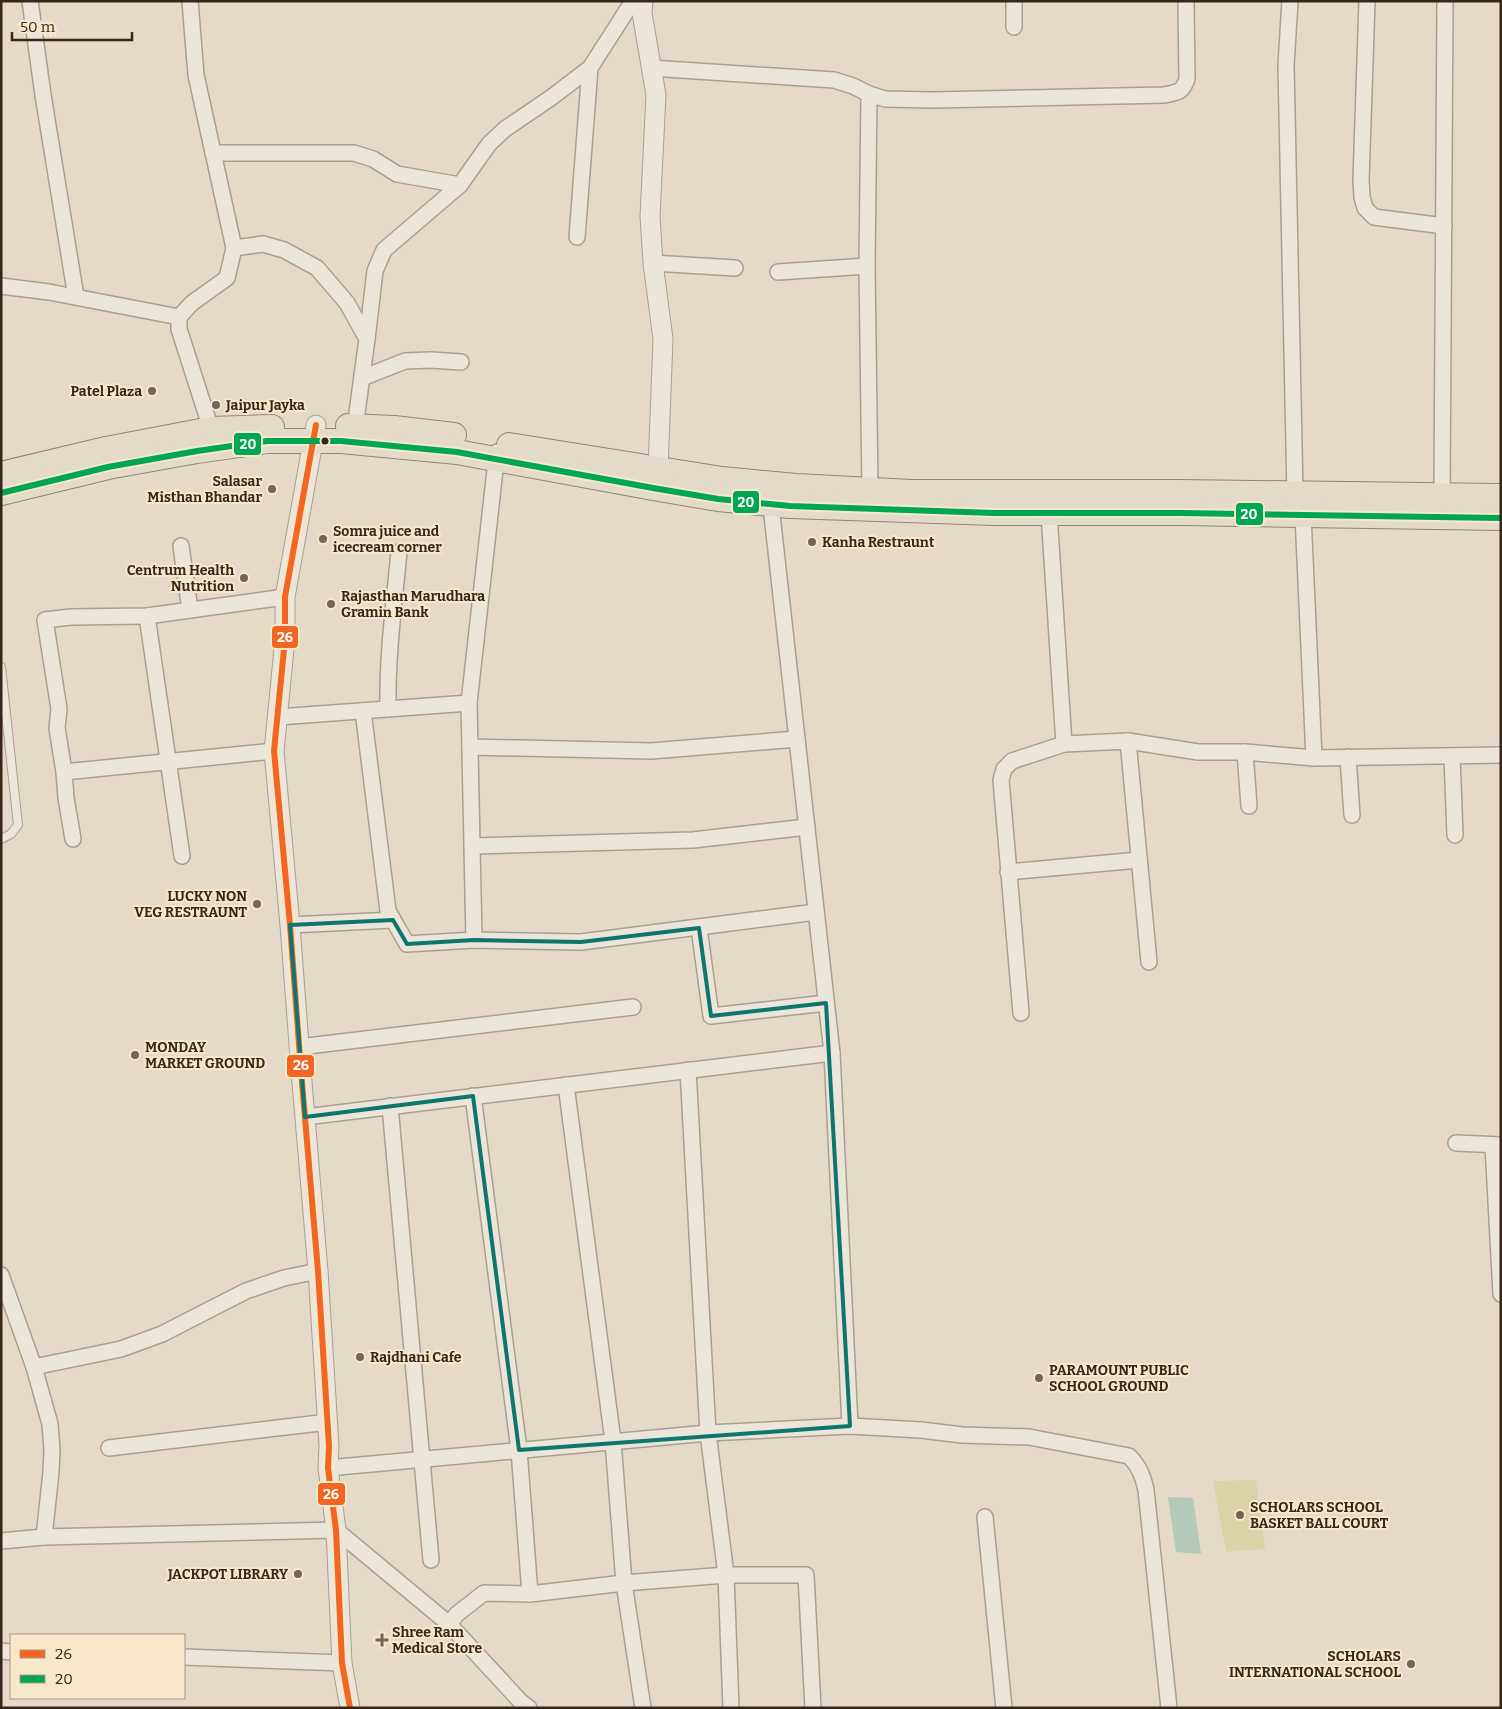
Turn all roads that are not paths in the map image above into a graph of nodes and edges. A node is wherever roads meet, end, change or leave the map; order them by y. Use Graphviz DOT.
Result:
graph roads {
  1 [pos="30,1"];
  2 [pos="190,1"];
  3 [pos="633,1"];
  4 [pos="643,1"];
  5 [pos="1014,1"];
  6 [pos="1186,1"];
  7 [pos="1290,1"];
  8 [pos="1367,1"];
  9 [pos="1445,1"];
  10 [pos="1014,27"];
  11 [pos="590,68"];
  12 [pos="651,68"];
  13 [pos="869,94"];
  14 [pos="213,153"];
  15 [pos="460,185"];
  16 [pos="1444,226"];
  17 [pos="576,237"];
  18 [pos="234,248"];
  19 [pos="653,263"];
  20 [pos="867,266"];
  21 [pos="735,268"];
  22 [pos="778,272"];
  23 [pos="1,286"];
  24 [pos="76,298"];
  25 [pos="179,318"];
  26 [pos="367,339"];
  27 [pos="461,362"];
  28 [pos="362,378"];
  29 [pos="211,429"];
  30 [pos="315,433"];
  31 [pos="354,434"];
  32 [pos="497,451"];
  33 [pos="1,474"];
  34 [pos="655,479"];
  35 [pos="870,490"];
  36 [pos="1,493"];
  37 [pos="769,494"];
  38 [pos="1442,495"];
  39 [pos="1501,496"];
  40 [pos="1181,503"];
  41 [pos="1299,504"];
  42 [pos="1049,513"];
  43 [pos="1501,518"];
  44 [pos="181,546"];
  45 [pos="399,552"];
  46 [pos="285,597"];
  47 [pos="190,610"];
  48 [pos="147,616"];
  49 [pos="1,667"];
  50 [pos="469,703"];
  51 [pos="388,709"];
  52 [pos="363,711"];
  53 [pos="278,717"];
  54 [pos="796,739"];
  55 [pos="1128,741"];
  56 [pos="1064,744"];
  57 [pos="470,747"];
  58 [pos="274,751"];
  59 [pos="1245,752"];
  60 [pos="1501,755"];
  61 [pos="1452,756"];
  62 [pos="1348,757"];
  63 [pos="1314,758"];
  64 [pos="168,763"];
  65 [pos="64,772"];
  66 [pos="1249,806"];
  67 [pos="1352,814"];
  68 [pos="806,827"];
  69 [pos="1455,835"];
  70 [pos="73,839"];
  71 [pos="1,840"];
  72 [pos="472,846"];
  73 [pos="182,856"];
  74 [pos="1139,860"];
  75 [pos="1008,872"];
  76 [pos="816,912"];
  77 [pos="393,920"];
  78 [pos="290,925"];
  79 [pos="699,928"];
  80 [pos="474,940"];
  81 [pos="1149,962"];
  82 [pos="826,1003"];
  83 [pos="633,1007"];
  84 [pos="1021,1012"];
  85 [pos="299,1047"];
  86 [pos="832,1053"];
  87 [pos="688,1070"];
  88 [pos="566,1085"];
  89 [pos="473,1096"];
  90 [pos="390,1106"];
  91 [pos="305,1117"];
  92 [pos="1456,1143"];
  93 [pos="1497,1145"];
  94 [pos="318,1271"];
  95 [pos="1,1275"];
  96 [pos="1501,1294"];
  97 [pos="34,1367"];
  98 [pos="328,1422"];
  99 [pos="850,1426"];
  100 [pos="708,1433"];
  101 [pos="612,1441"];
  102 [pos="109,1448"];
  103 [pos="519,1450"];
  104 [pos="423,1458"];
  105 [pos="328,1468"];
  106 [pos="985,1517"];
  107 [pos="336,1530"];
  108 [pos="44,1537"];
  109 [pos="1,1541"];
  110 [pos="431,1560"];
  111 [pos="726,1575"];
  112 [pos="624,1583"];
  113 [pos="530,1594"];
  114 [pos="449,1624"];
  115 [pos="185,1658"];
  116 [pos="342,1663"];
  117 [pos="350,1708"];
  118 [pos="529,1708"];
  119 [pos="643,1708"];
  120 [pos="731,1708"];
  121 [pos="813,1708"];
  122 [pos="1004,1708"];
  123 [pos="1169,1708"];
  1 -- 24 [label="street"];
  2 -- 14 [label="street"];
  3 -- 11 [label="street"];
  4 -- 12 [label="street"];
  5 -- 10 [label="street"];
  6 -- 13 [label="street"];
  7 -- 41 [label="street"];
  8 -- 16 [label="street"];
  9 -- 16 [label="street"];
  11 -- 15 [label="street"];
  11 -- 17 [label="street"];
  12 -- 13 [label="street"];
  12 -- 19 [label="street"];
  13 -- 20 [label="street"];
  14 -- 15 [label="street"];
  14 -- 18 [label="street"];
  15 -- 26 [label="street"];
  16 -- 38 [label="street"];
  18 -- 25 [label="street"];
  18 -- 26 [label="street"];
  19 -- 21 [label="street"];
  19 -- 34 [label="street"];
  20 -- 22 [label="street"];
  20 -- 35 [label="street"];
  23 -- 24 [label="street"];
  24 -- 25 [label="street"];
  25 -- 29 [label="street"];
  26 -- 28 [label="street"];
  27 -- 28 [label="street"];
  28 -- 31 [label="street"];
  29 -- 30 [label="main road"];
  29 -- 33 [label="main road"];
  30 -- 31 [label="main road"];
  30 -- 36 [label="main road"];
  30 -- 46 [label="street"];
  31 -- 32 [label="main road"];
  32 -- 34 [label="main road"];
  32 -- 50 [label="street"];
  34 -- 37 [label="main road"];
  35 -- 37 [label="main road"];
  35 -- 40 [label="main road"];
  37 -- 42 [label="main road"];
  37 -- 54 [label="street"];
  38 -- 39 [label="main road"];
  38 -- 41 [label="main road"];
  40 -- 41 [label="main road"];
  40 -- 42 [label="main road"];
  41 -- 43 [label="main road"];
  41 -- 63 [label="street"];
  42 -- 56 [label="street"];
  44 -- 47 [label="street"];
  45 -- 51 [label="street"];
  46 -- 47 [label="street"];
  46 -- 53 [label="street"];
  47 -- 48 [label="street"];
  48 -- 64 [label="street"];
  48 -- 65 [label="street"];
  49 -- 71 [label="lane"];
  50 -- 51 [label="street"];
  50 -- 57 [label="street"];
  51 -- 52 [label="street"];
  52 -- 53 [label="street"];
  52 -- 77 [label="street"];
  53 -- 58 [label="street"];
  54 -- 57 [label="street"];
  54 -- 68 [label="street"];
  55 -- 56 [label="street"];
  55 -- 59 [label="street"];
  55 -- 74 [label="street"];
  56 -- 75 [label="street"];
  57 -- 72 [label="street"];
  58 -- 64 [label="street"];
  58 -- 78 [label="street"];
  59 -- 63 [label="street"];
  59 -- 66 [label="street"];
  60 -- 61 [label="street"];
  61 -- 62 [label="street"];
  61 -- 69 [label="street"];
  62 -- 63 [label="street"];
  62 -- 67 [label="street"];
  64 -- 65 [label="street"];
  64 -- 73 [label="street"];
  65 -- 70 [label="street"];
  68 -- 72 [label="street"];
  68 -- 76 [label="street"];
  72 -- 80 [label="street"];
  74 -- 75 [label="street"];
  74 -- 81 [label="street"];
  75 -- 84 [label="street"];
  76 -- 79 [label="street"];
  76 -- 82 [label="street"];
  77 -- 78 [label="street"];
  77 -- 80 [label="street"];
  78 -- 85 [label="street"];
  79 -- 80 [label="street"];
  79 -- 82 [label="street"];
  82 -- 86 [label="street"];
  83 -- 85 [label="street"];
  85 -- 91 [label="street"];
  86 -- 87 [label="street"];
  86 -- 99 [label="street"];
  87 -- 88 [label="street"];
  87 -- 100 [label="street"];
  88 -- 89 [label="street"];
  88 -- 101 [label="street"];
  89 -- 90 [label="street"];
  89 -- 103 [label="street"];
  90 -- 91 [label="street"];
  90 -- 104 [label="street"];
  91 -- 94 [label="street"];
  92 -- 93 [label="street"];
  93 -- 96 [label="street"];
  94 -- 97 [label="street"];
  94 -- 98 [label="street"];
  95 -- 97 [label="street"];
  97 -- 108 [label="street"];
  98 -- 102 [label="street"];
  98 -- 105 [label="street"];
  99 -- 100 [label="street"];
  99 -- 123 [label="street"];
  100 -- 101 [label="street"];
  100 -- 111 [label="street"];
  101 -- 103 [label="street"];
  101 -- 112 [label="street"];
  103 -- 104 [label="street"];
  103 -- 113 [label="street"];
  104 -- 105 [label="street"];
  104 -- 110 [label="street"];
  105 -- 107 [label="street"];
  106 -- 122 [label="street"];
  107 -- 108 [label="street"];
  107 -- 114 [label="street"];
  107 -- 116 [label="street"];
  108 -- 109 [label="street"];
  111 -- 112 [label="street"];
  111 -- 120 [label="street"];
  111 -- 121 [label="street"];
  112 -- 113 [label="street"];
  112 -- 119 [label="street"];
  113 -- 114 [label="street"];
  114 -- 118 [label="street"];
  115 -- 116 [label="street"];
  116 -- 117 [label="street"];
}
